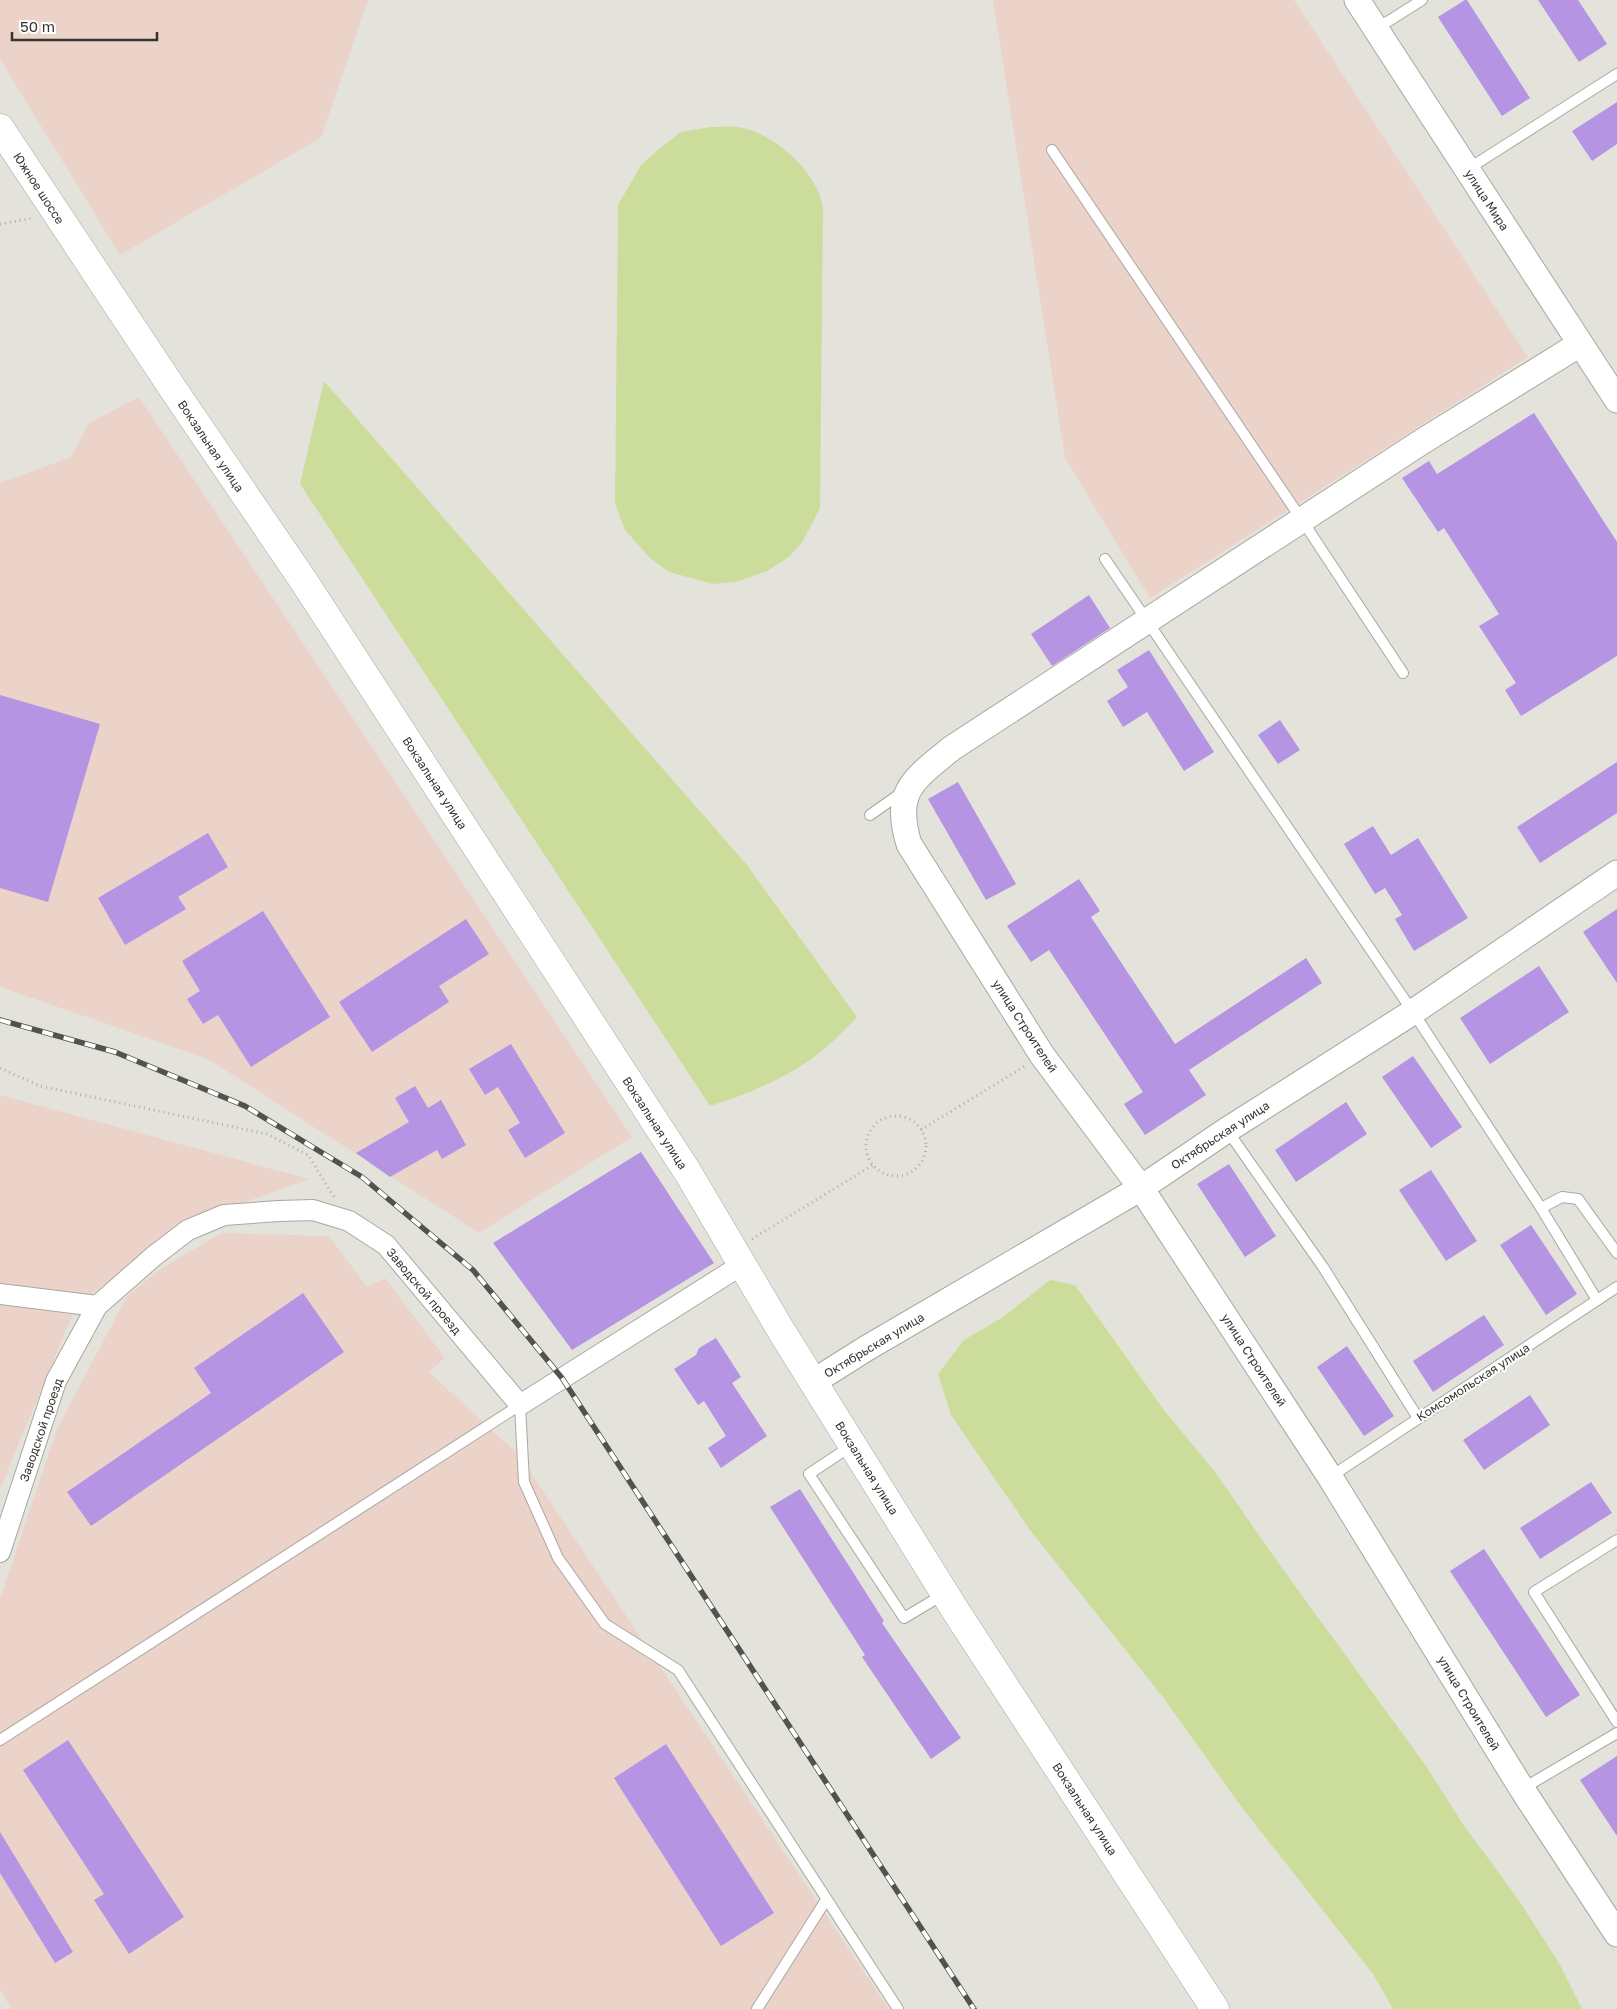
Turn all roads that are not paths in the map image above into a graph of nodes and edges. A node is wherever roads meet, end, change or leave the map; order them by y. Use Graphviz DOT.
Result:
graph roads {
  1 [pos="1357,0"];
  2 [pos="1422,0"];
  3 [pos="1376,29"];
  4 [pos="1617,74"];
  5 [pos="0,128"];
  6 [pos="1052,150"];
  7 [pos="1468,169"];
  8 [pos="79,248"];
  9 [pos="1580,344"];
  10 [pos="1617,400"];
  11 [pos="1302,520"];
  12 [pos="1105,558"];
  13 [pos="1147,621"];
  14 [pos="1403,673"];
  15 [pos="909,788"];
  16 [pos="889,812"];
  17 [pos="870,815"];
  18 [pos="909,844"];
  19 [pos="1617,873"];
  20 [pos="1413,1012"];
  21 [pos="1227,1130"];
  22 [pos="1141,1188"];
  23 [pos="1541,1208"];
  24 [pos="1617,1253"];
  25 [pos="739,1257"];
  26 [pos="1617,1287"];
  27 [pos="0,1294"];
  28 [pos="1597,1300"];
  29 [pos="96,1306"];
  30 [pos="813,1382"];
  31 [pos="520,1405"];
  32 [pos="1418,1418"];
  33 [pos="852,1446"];
  34 [pos="1330,1476"];
  35 [pos="1617,1540"];
  36 [pos="0,1552"];
  37 [pos="945,1594"];
  38 [pos="1617,1722"];
  39 [pos="1617,1733"];
  40 [pos="0,1740"];
  41 [pos="1522,1789"];
  42 [pos="826,1900"];
  43 [pos="1617,1934"];
  44 [pos="757,2009"];
  45 [pos="898,2009"];
  46 [pos="1215,2009"];
  1 -- 3 [label="street, улица Мира"];
  2 -- 3 [label="lane"];
  3 -- 7 [label="street, улица Мира"];
  4 -- 7 [label="lane"];
  5 -- 8 [label="main road, Южное шоссе"];
  6 -- 11 [label="lane"];
  7 -- 9 [label="street, улица Мира"];
  8 -- 25 [label="main road, Вокзальная улица"];
  9 -- 10 [label="street, улица Мира"];
  9 -- 11 [label="street"];
  11 -- 13 [label="street"];
  11 -- 14 [label="lane"];
  12 -- 13 [label="lane"];
  13 -- 15 [label="street"];
  13 -- 20 [label="lane"];
  15 -- 16 [label="lane"];
  15 -- 18 [label="street, улица Строителей"];
  16 -- 17 [label="lane"];
  16 -- 18 [label="lane"];
  18 -- 22 [label="street, улица Строителей"];
  19 -- 20 [label="street, Октябрьская улица"];
  20 -- 21 [label="street, Октябрьская улица"];
  20 -- 23 [label="lane"];
  21 -- 22 [label="street, Октябрьская улица"];
  21 -- 32 [label="lane"];
  22 -- 30 [label="street, Октябрьская улица"];
  22 -- 34 [label="street, улица Строителей"];
  23 -- 24 [label="lane"];
  23 -- 28 [label="lane"];
  25 -- 30 [label="main road, Вокзальная улица"];
  25 -- 31 [label="street"];
  26 -- 28 [label="lane, Комсомольская улица"];
  27 -- 29 [label="street"];
  28 -- 32 [label="lane, Комсомольская улица"];
  29 -- 31 [label="street, Заводской проезд"];
  29 -- 36 [label="street, Заводской проезд"];
  30 -- 33 [label="main road, Вокзальная улица"];
  31 -- 40 [label="lane"];
  31 -- 42 [label="lane"];
  32 -- 34 [label="lane, Комсомольская улица"];
  33 -- 37 [label="main road, Вокзальная улица"];
  33 -- 37 [label="lane"];
  34 -- 41 [label="street, улица Строителей"];
  35 -- 38 [label="lane"];
  37 -- 46 [label="main road, Вокзальная улица"];
  39 -- 41 [label="lane"];
  41 -- 43 [label="street, улица Строителей"];
  42 -- 44 [label="lane"];
  42 -- 45 [label="lane"];
}
